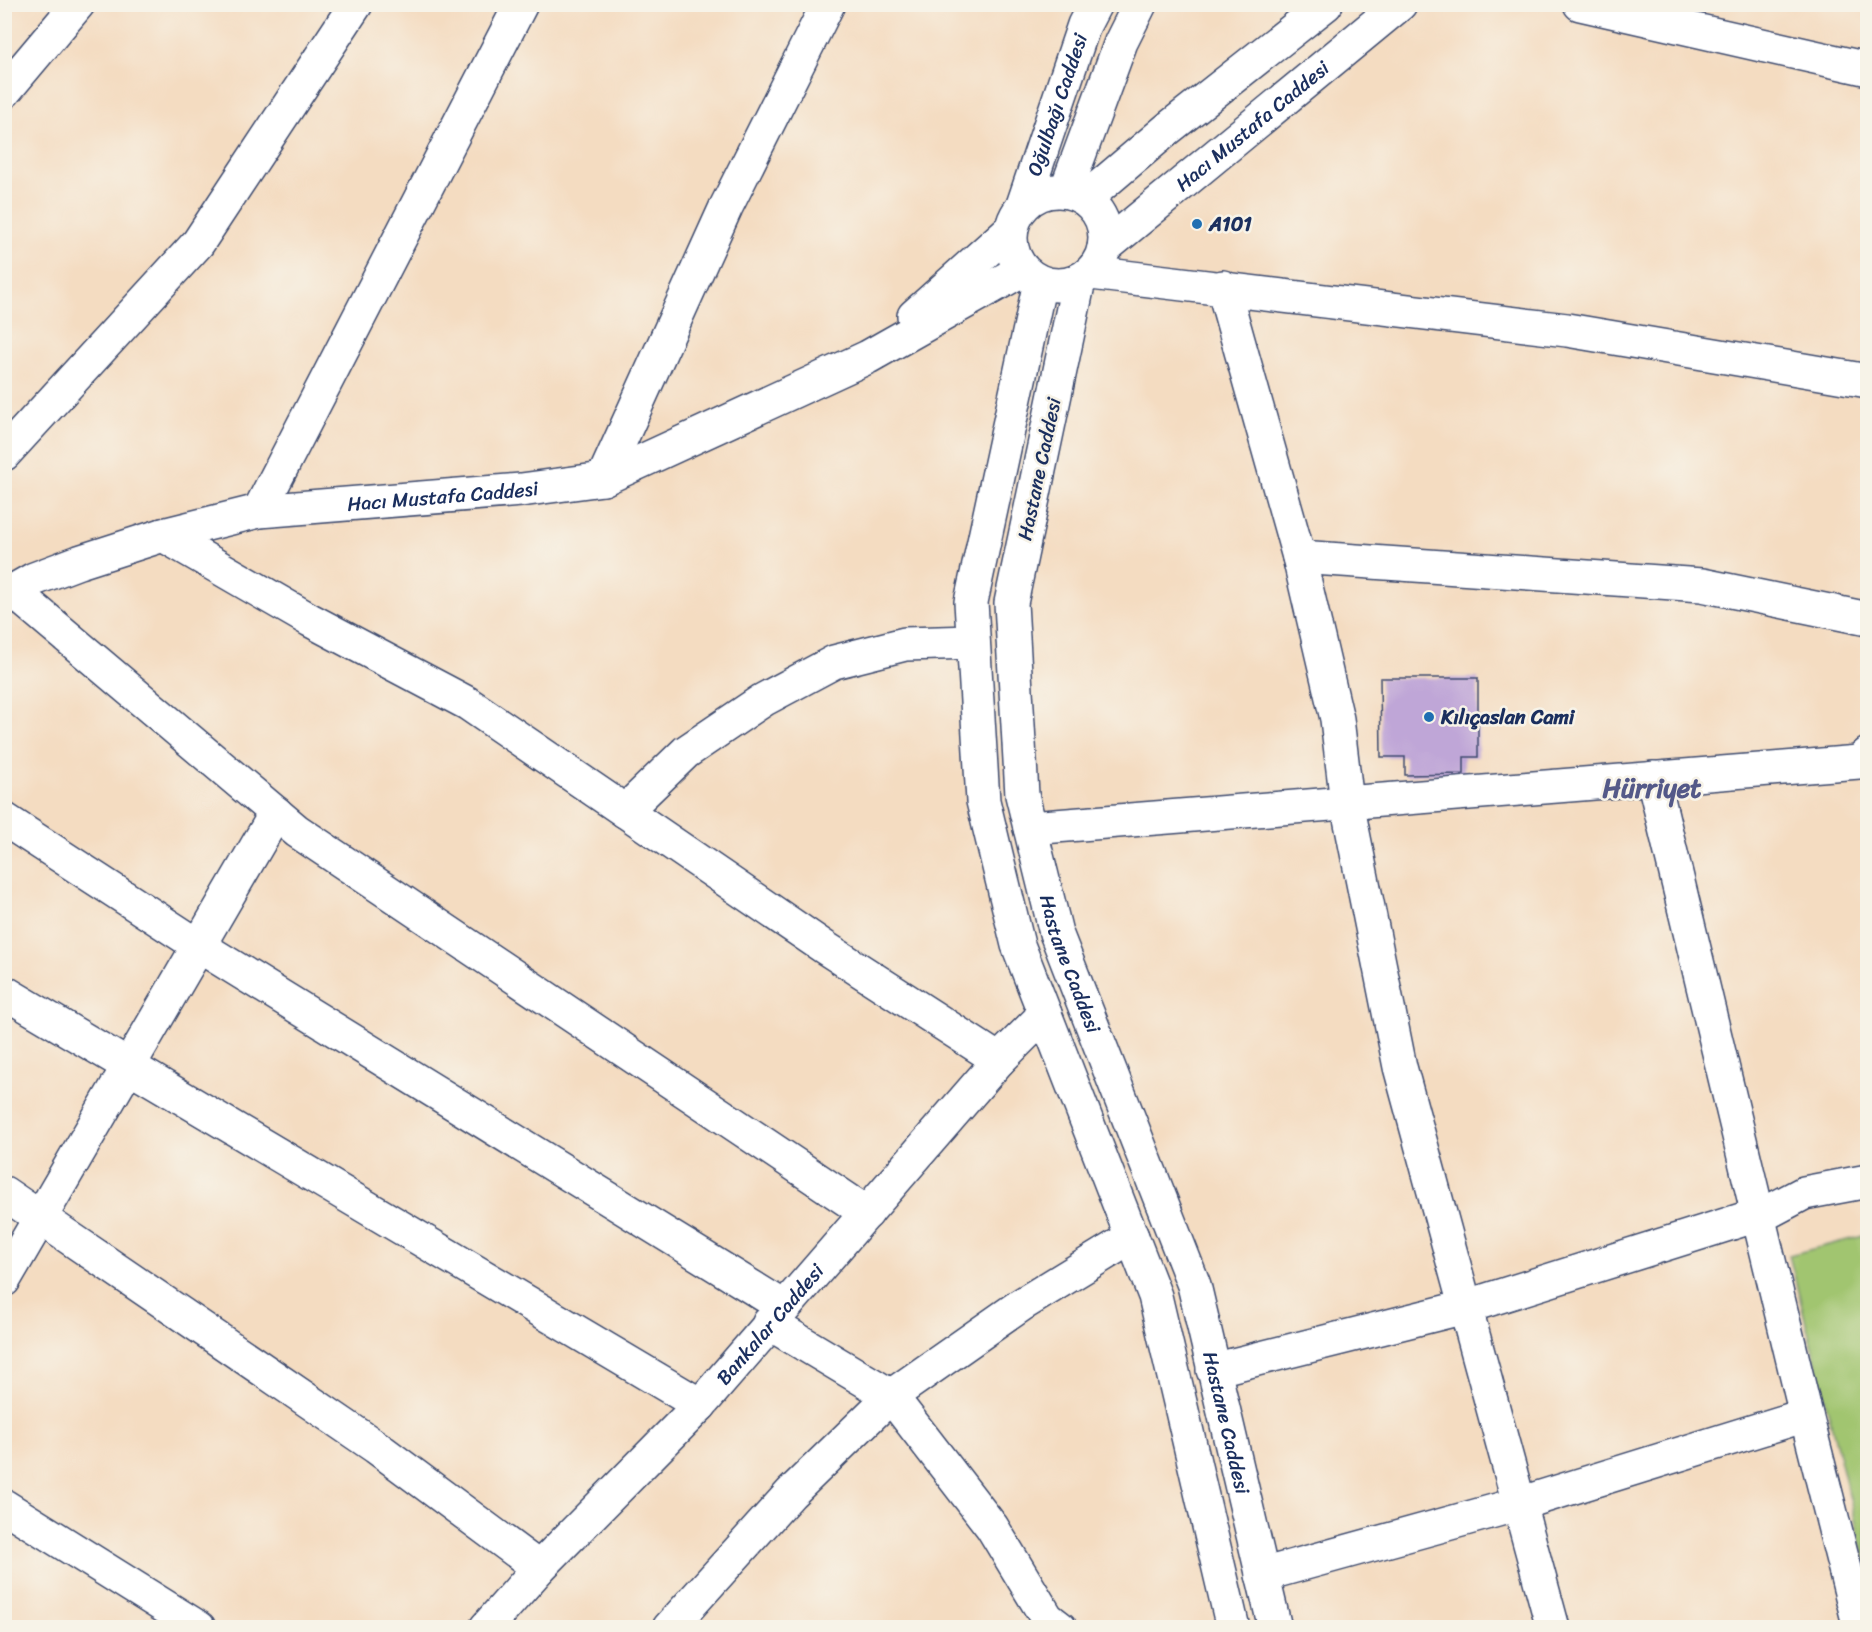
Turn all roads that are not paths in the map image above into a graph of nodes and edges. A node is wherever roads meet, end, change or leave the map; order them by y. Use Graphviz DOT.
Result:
graph roads {
  1 [pos="78,4"];
  2 [pos="356,4"];
  3 [pos="828,4"];
  4 [pos="1095,4"];
  5 [pos="1140,4"];
  6 [pos="1326,4"];
  7 [pos="1400,4"];
  8 [pos="1580,4"];
  9 [pos="517,6"];
  10 [pos="1868,69"];
  11 [pos="4,92"];
  12 [pos="1076,195"];
  13 [pos="1017,217"];
  14 [pos="1092,267"];
  15 [pos="1031,276"];
  16 [pos="1223,287"];
  17 [pos="868,357"];
  18 [pos="1868,381"];
  19 [pos="4,454"];
  20 [pos="603,478"];
  21 [pos="259,511"];
  22 [pos="162,536"];
  23 [pos="1299,557"];
  24 [pos="14,583"];
  25 [pos="1868,619"];
  26 [pos="973,642"];
  27 [pos="1868,754"];
  28 [pos="1653,778"];
  29 [pos="1347,803"];
  30 [pos="626,812"];
  31 [pos="276,813"];
  32 [pos="4,819"];
  33 [pos="1030,828"];
  34 [pos="199,946"];
  35 [pos="4,992"];
  36 [pos="1045,1014"];
  37 [pos="999,1060"];
  38 [pos="128,1067"];
  39 [pos="1868,1181"];
  40 [pos="4,1193"];
  41 [pos="1868,1204"];
  42 [pos="867,1213"];
  43 [pos="1765,1213"];
  44 [pos="40,1219"];
  45 [pos="1132,1237"];
  46 [pos="4,1280"];
  47 [pos="1465,1307"];
  48 [pos="777,1315"];
  49 [pos="1213,1370"];
  50 [pos="891,1396"];
  51 [pos="700,1405"];
  52 [pos="1806,1414"];
  53 [pos="1519,1504"];
  54 [pos="4,1506"];
  55 [pos="539,1568"];
  56 [pos="1263,1575"];
  57 [pos="199,1628"];
  58 [pos="486,1628"];
  59 [pos="669,1628"];
  60 [pos="1060,1628"];
  61 [pos="1233,1628"];
  62 [pos="1275,1628"];
  63 [pos="1553,1628"];
  64 [pos="1860,1628"];
  1 -- 11 [label="street"];
  2 -- 19 [label="street"];
  3 -- 20 [label="street"];
  4 -- 13 [label="street, Oğulbağı Caddesi"];
  5 -- 12 [label="street, Oğulbağı Caddesi"];
  6 -- 12 [label="street"];
  7 -- 14 [label="street, Hacı Mustafa Caddesi"];
  8 -- 10 [label="street"];
  9 -- 21 [label="street"];
  12 -- 13 [label="street"];
  12 -- 14 [label="street"];
  13 -- 15 [label="street"];
  13 -- 17 [label="street"];
  14 -- 15 [label="street"];
  14 -- 16 [label="street"];
  14 -- 33 [label="street, Hastane Caddesi"];
  15 -- 17 [label="street"];
  15 -- 26 [label="street, Hastane Caddesi"];
  16 -- 18 [label="street"];
  16 -- 23 [label="street"];
  17 -- 20 [label="street, Hacı Mustafa Caddesi"];
  20 -- 21 [label="street, Hacı Mustafa Caddesi"];
  21 -- 22 [label="street, Hacı Mustafa Caddesi"];
  22 -- 24 [label="street, Hacı Mustafa Caddesi"];
  22 -- 30 [label="street"];
  23 -- 25 [label="street"];
  23 -- 29 [label="street"];
  24 -- 31 [label="street"];
  26 -- 30 [label="street"];
  26 -- 36 [label="street, Hastane Caddesi"];
  27 -- 28 [label="street"];
  28 -- 29 [label="street"];
  28 -- 43 [label="street"];
  29 -- 33 [label="street"];
  29 -- 47 [label="street"];
  30 -- 37 [label="street"];
  31 -- 34 [label="street"];
  31 -- 42 [label="street"];
  32 -- 34 [label="street"];
  33 -- 49 [label="street, Hastane Caddesi"];
  34 -- 38 [label="street"];
  34 -- 48 [label="street"];
  35 -- 38 [label="street"];
  36 -- 37 [label="street, Bankalar Caddesi"];
  36 -- 45 [label="street, Hastane Caddesi"];
  37 -- 42 [label="street, Bankalar Caddesi"];
  38 -- 44 [label="street"];
  38 -- 51 [label="street"];
  39 -- 43 [label="street"];
  40 -- 44 [label="street"];
  41 -- 43 [label="street"];
  42 -- 48 [label="street, Bankalar Caddesi"];
  43 -- 47 [label="street"];
  43 -- 52 [label="street"];
  44 -- 46 [label="street"];
  44 -- 55 [label="street"];
  45 -- 50 [label="street"];
  45 -- 61 [label="street, Hastane Caddesi"];
  47 -- 49 [label="street"];
  47 -- 53 [label="street"];
  48 -- 50 [label="street"];
  48 -- 51 [label="street, Bankalar Caddesi"];
  49 -- 56 [label="street, Hastane Caddesi"];
  50 -- 59 [label="street"];
  50 -- 60 [label="street"];
  51 -- 55 [label="street, Bankalar Caddesi"];
  52 -- 53 [label="street"];
  52 -- 64 [label="street"];
  53 -- 56 [label="street"];
  53 -- 63 [label="street"];
  54 -- 57 [label="street"];
  55 -- 58 [label="street, Bankalar Caddesi"];
  56 -- 62 [label="street, Hastane Caddesi"];
}
